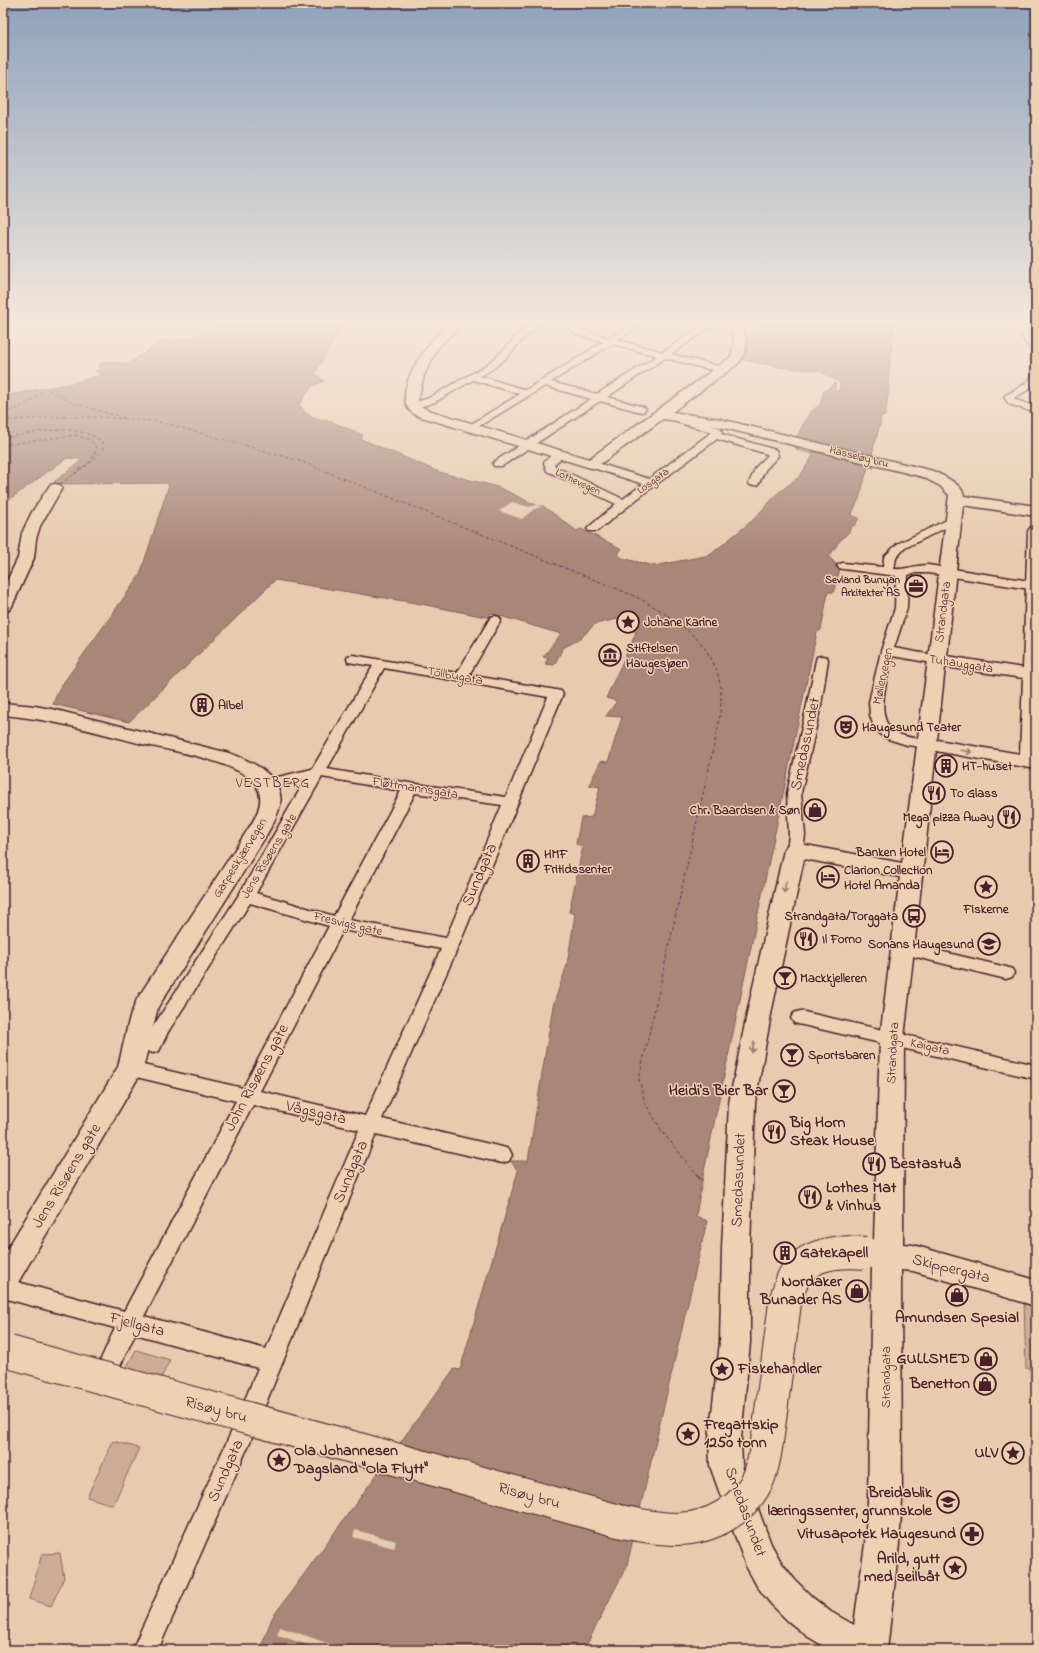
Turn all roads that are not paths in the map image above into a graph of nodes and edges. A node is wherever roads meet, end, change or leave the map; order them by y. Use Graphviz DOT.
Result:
graph roads {
  1 [pos="412,401"];
  2 [pos="428,401"];
  3 [pos="514,401"];
  4 [pos="594,401"];
  5 [pos="611,401"];
  6 [pos="1011,401"];
  7 [pos="677,402"];
  8 [pos="413,406"];
  9 [pos="641,409"];
  10 [pos="1036,410"];
  11 [pos="660,414"];
  12 [pos="471,428"];
  13 [pos="717,429"];
  14 [pos="528,445"];
  15 [pos="560,455"];
  16 [pos="498,464"];
  17 [pos="591,464"];
  18 [pos="652,483"];
  19 [pos="754,483"];
  20 [pos="57,486"];
  21 [pos="957,500"];
  22 [pos="623,503"];
  23 [pos="1036,511"];
  24 [pos="955,519"];
  25 [pos="593,529"];
  26 [pos="1036,531"];
  27 [pos="843,566"];
  28 [pos="888,570"];
  29 [pos="902,573"];
  30 [pos="948,573"];
  31 [pos="1035,586"];
  32 [pos="3,606"];
  33 [pos="495,620"];
  34 [pos="887,651"];
  35 [pos="353,658"];
  36 [pos="822,660"];
  37 [pos="938,660"];
  38 [pos="380,663"];
  39 [pos="1034,675"];
  40 [pos="461,677"];
  41 [pos="556,694"];
  42 [pos="3,709"];
  43 [pos="928,744"];
  44 [pos="1033,762"];
  45 [pos="319,772"];
  46 [pos="266,784"];
  47 [pos="410,788"];
  48 [pos="511,802"];
  49 [pos="795,850"];
  50 [pos="911,872"];
  51 [pos="246,896"];
  52 [pos="340,924"];
  53 [pos="451,945"];
  54 [pos="902,948"];
  55 [pos="1006,972"];
  56 [pos="800,1018"];
  57 [pos="892,1038"];
  58 [pos="153,1046"];
  59 [pos="130,1070"];
  60 [pos="1036,1072"];
  61 [pos="247,1097"];
  62 [pos="370,1125"];
  63 [pos="502,1155"];
  64 [pos="877,1254"];
  65 [pos="3,1282"];
  66 [pos="3,1288"];
  67 [pos="1036,1293"];
  68 [pos="129,1323"];
  69 [pos="6,1351"];
  70 [pos="272,1361"];
  71 [pos="107,1370"];
  72 [pos="869,1649"];
  73 [pos="145,1650"];
  1 -- 8 [label="street"];
  2 -- 8 [label="street"];
  3 -- 12 [label="street"];
  4 -- 14 [label="street"];
  5 -- 9 [label="street"];
  6 -- 10 [label="street"];
  7 -- 11 [label="street"];
  7 -- 13 [label="street"];
  8 -- 12 [label="street"];
  11 -- 13 [label="street"];
  11 -- 17 [label="street"];
  12 -- 14 [label="street"];
  13 -- 18 [label="street, Losgata"];
  13 -- 19 [label="street"];
  13 -- 21 [label="street, Hasseløy bru"];
  14 -- 15 [label="street"];
  14 -- 16 [label="street"];
  15 -- 17 [label="street"];
  15 -- 22 [label="street, Lothevegen"];
  17 -- 18 [label="street"];
  18 -- 22 [label="street, Losgata"];
  20 -- 32 [label="street"];
  21 -- 23 [label="street"];
  21 -- 24 [label="street, Strandgata"];
  22 -- 25 [label="street, Losgata"];
  24 -- 28 [label="street"];
  24 -- 30 [label="street, Strandgata"];
  26 -- 31 [label="street"];
  27 -- 28 [label="street"];
  28 -- 29 [label="street"];
  29 -- 30 [label="street"];
  29 -- 34 [label="street, Møllervegen"];
  30 -- 31 [label="street"];
  30 -- 37 [label="street, Strandgata"];
  31 -- 39 [label="street"];
  33 -- 40 [label="street"];
  34 -- 37 [label="street, Tuhauggata"];
  34 -- 43 [label="street, Møllervegen"];
  35 -- 38 [label="street, Tollbugata"];
  36 -- 49 [label="street, Smedasundet"];
  37 -- 39 [label="street, Tuhauggata"];
  37 -- 43 [label="street, Strandgata"];
  38 -- 40 [label="street, Tollbugata"];
  38 -- 45 [label="street, Jens Risøens gate"];
  39 -- 44 [label="street"];
  40 -- 41 [label="street, Tollbugata"];
  41 -- 48 [label="street, Sundgata"];
  42 -- 46 [label="street"];
  43 -- 44 [label="street, one-way"];
  43 -- 50 [label="street, Strandgata"];
  45 -- 46 [label="street"];
  45 -- 47 [label="street, Fløttmannsgata"];
  45 -- 51 [label="street, Jens Risøens gate"];
  46 -- 59 [label="street, Garpeskjærvegen"];
  47 -- 48 [label="street, Fløttmannsgata"];
  47 -- 52 [label="street, John Risøens gate"];
  48 -- 53 [label="street, Sundgata"];
  49 -- 50 [label="street"];
  49 -- 72 [label="street, Smedasundet, one-way"];
  50 -- 54 [label="street, Strandgata"];
  51 -- 52 [label="street, Fresvigs gate"];
  51 -- 58 [label="street, Jens Risøens gate"];
  52 -- 53 [label="street, Fresvigs gate"];
  52 -- 61 [label="street, John Risøens gate"];
  53 -- 62 [label="street, Sundgata"];
  54 -- 55 [label="street"];
  54 -- 57 [label="street, Strandgata"];
  56 -- 57 [label="street, Kaigata"];
  57 -- 60 [label="street, Kaigata"];
  57 -- 64 [label="street, Strandgata"];
  59 -- 61 [label="street, Vågsgata"];
  59 -- 65 [label="street, Jens Risøens gate"];
  61 -- 62 [label="street, Vågsgata"];
  61 -- 68 [label="street, John Risøens gate"];
  62 -- 63 [label="street, Vågsgata"];
  62 -- 70 [label="street, Sundgata"];
  64 -- 67 [label="street, Skippergata"];
  64 -- 69 [label="street, Risøy bru, bridge"];
  64 -- 72 [label="street, Strandgata"];
  66 -- 68 [label="street, Fjellgata"];
  68 -- 70 [label="street, Fjellgata"];
  68 -- 71 [label="street, John Risøens gate"];
  70 -- 73 [label="street, Sundgata"];
}
